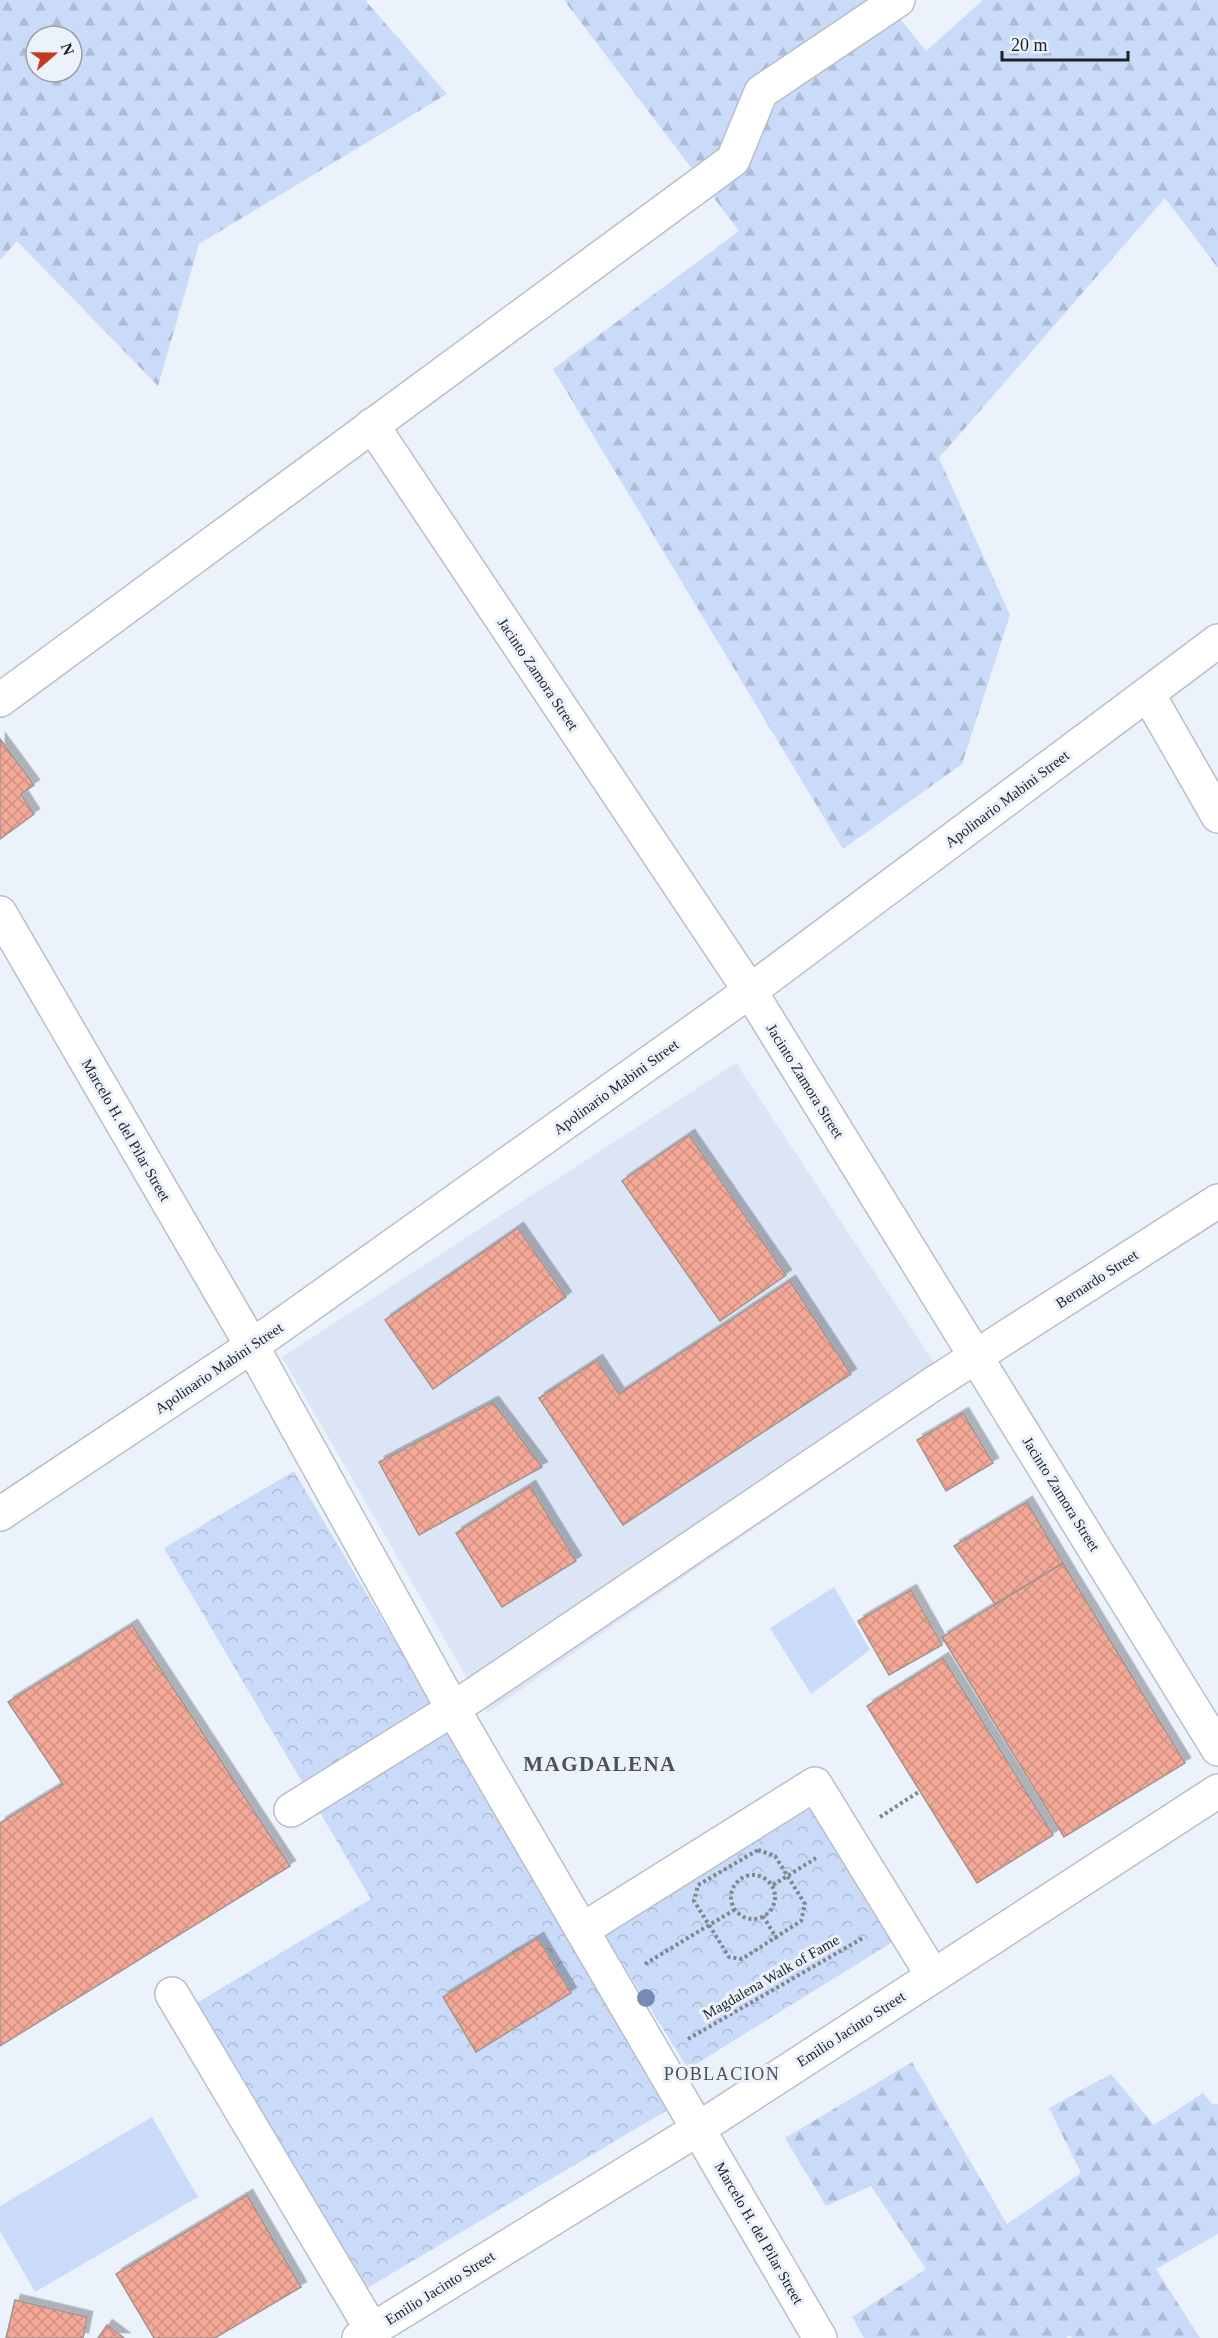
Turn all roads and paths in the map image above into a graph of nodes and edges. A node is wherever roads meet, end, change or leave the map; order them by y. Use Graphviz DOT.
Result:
graph roads {
  1 [pos="898,0"];
  2 [pos="372,425"];
  3 [pos="1218,641"];
  4 [pos="1148,694"];
  5 [pos="0,699"];
  6 [pos="1218,816"];
  7 [pos="0,914"];
  8 [pos="750,991"];
  9 [pos="1218,1201"];
  10 [pos="252,1346"];
  11 [pos="977,1357"];
  12 [pos="0,1514"];
  13 [pos="453,1709"];
  14 [pos="1218,1749"];
  15 [pos="920,1791"];
  16 [pos="1218,1791"];
  17 [pos="291,1810"];
  18 [pos="848,1839"];
  19 [pos="788,1876"];
  20 [pos="773,1885"];
  21 [pos="734,1910"];
  22 [pos="763,1916"];
  23 [pos="898,1918"];
  24 [pos="708,1926"];
  25 [pos="582,1930"];
  26 [pos="777,1939"];
  27 [pos="933,1976"];
  28 [pos="613,1983"];
  29 [pos="172,1994"];
  30 [pos="656,2058"];
  31 [pos="698,2129"];
  32 [pos="366,2334"];
  33 [pos="820,2338"];
  1 -- 2 [label="street"];
  2 -- 5 [label="street"];
  2 -- 8 [label="street, Jacinto Zamora Street"];
  3 -- 4 [label="street, Apolinario Mabini Street"];
  4 -- 6 [label="street"];
  4 -- 8 [label="street, Apolinario Mabini Street"];
  7 -- 10 [label="street, Marcelo H. del Pilar Street"];
  8 -- 10 [label="street, Apolinario Mabini Street"];
  8 -- 11 [label="street, Jacinto Zamora Street"];
  9 -- 11 [label="street, Bernardo Street"];
  10 -- 12 [label="street, Apolinario Mabini Street"];
  10 -- 13 [label="street, Marcelo H. del Pilar Street"];
  11 -- 13 [label="street, Bernardo Street"];
  11 -- 14 [label="street, Jacinto Zamora Street"];
  13 -- 17 [label="street, Bernardo Street"];
  13 -- 25 [label="street, Marcelo H. del Pilar Street"];
  15 -- 18 [label="path"];
  16 -- 27 [label="street, Emilio Jacinto Street"];
  18 -- 19 [label="path"];
  18 -- 23 [label="street"];
  18 -- 25 [label="street"];
  19 -- 20 [label="path"];
  19 -- 24 [label="path"];
  19 -- 26 [label="path"];
  20 -- 21 [label="path"];
  20 -- 22 [label="path"];
  21 -- 22 [label="path"];
  21 -- 24 [label="path"];
  22 -- 26 [label="path"];
  23 -- 27 [label="street"];
  23 -- 30 [label="path, Magdalena Walk of Fame"];
  24 -- 26 [label="path"];
  24 -- 28 [label="path"];
  25 -- 28 [label="street, Marcelo H. del Pilar Street"];
  27 -- 31 [label="street, Emilio Jacinto Street"];
  28 -- 30 [label="street, Marcelo H. del Pilar Street"];
  29 -- 32 [label="street"];
  30 -- 31 [label="street, Marcelo H. del Pilar Street"];
  31 -- 32 [label="street, Emilio Jacinto Street"];
  31 -- 33 [label="street, Marcelo H. del Pilar Street"];
}
